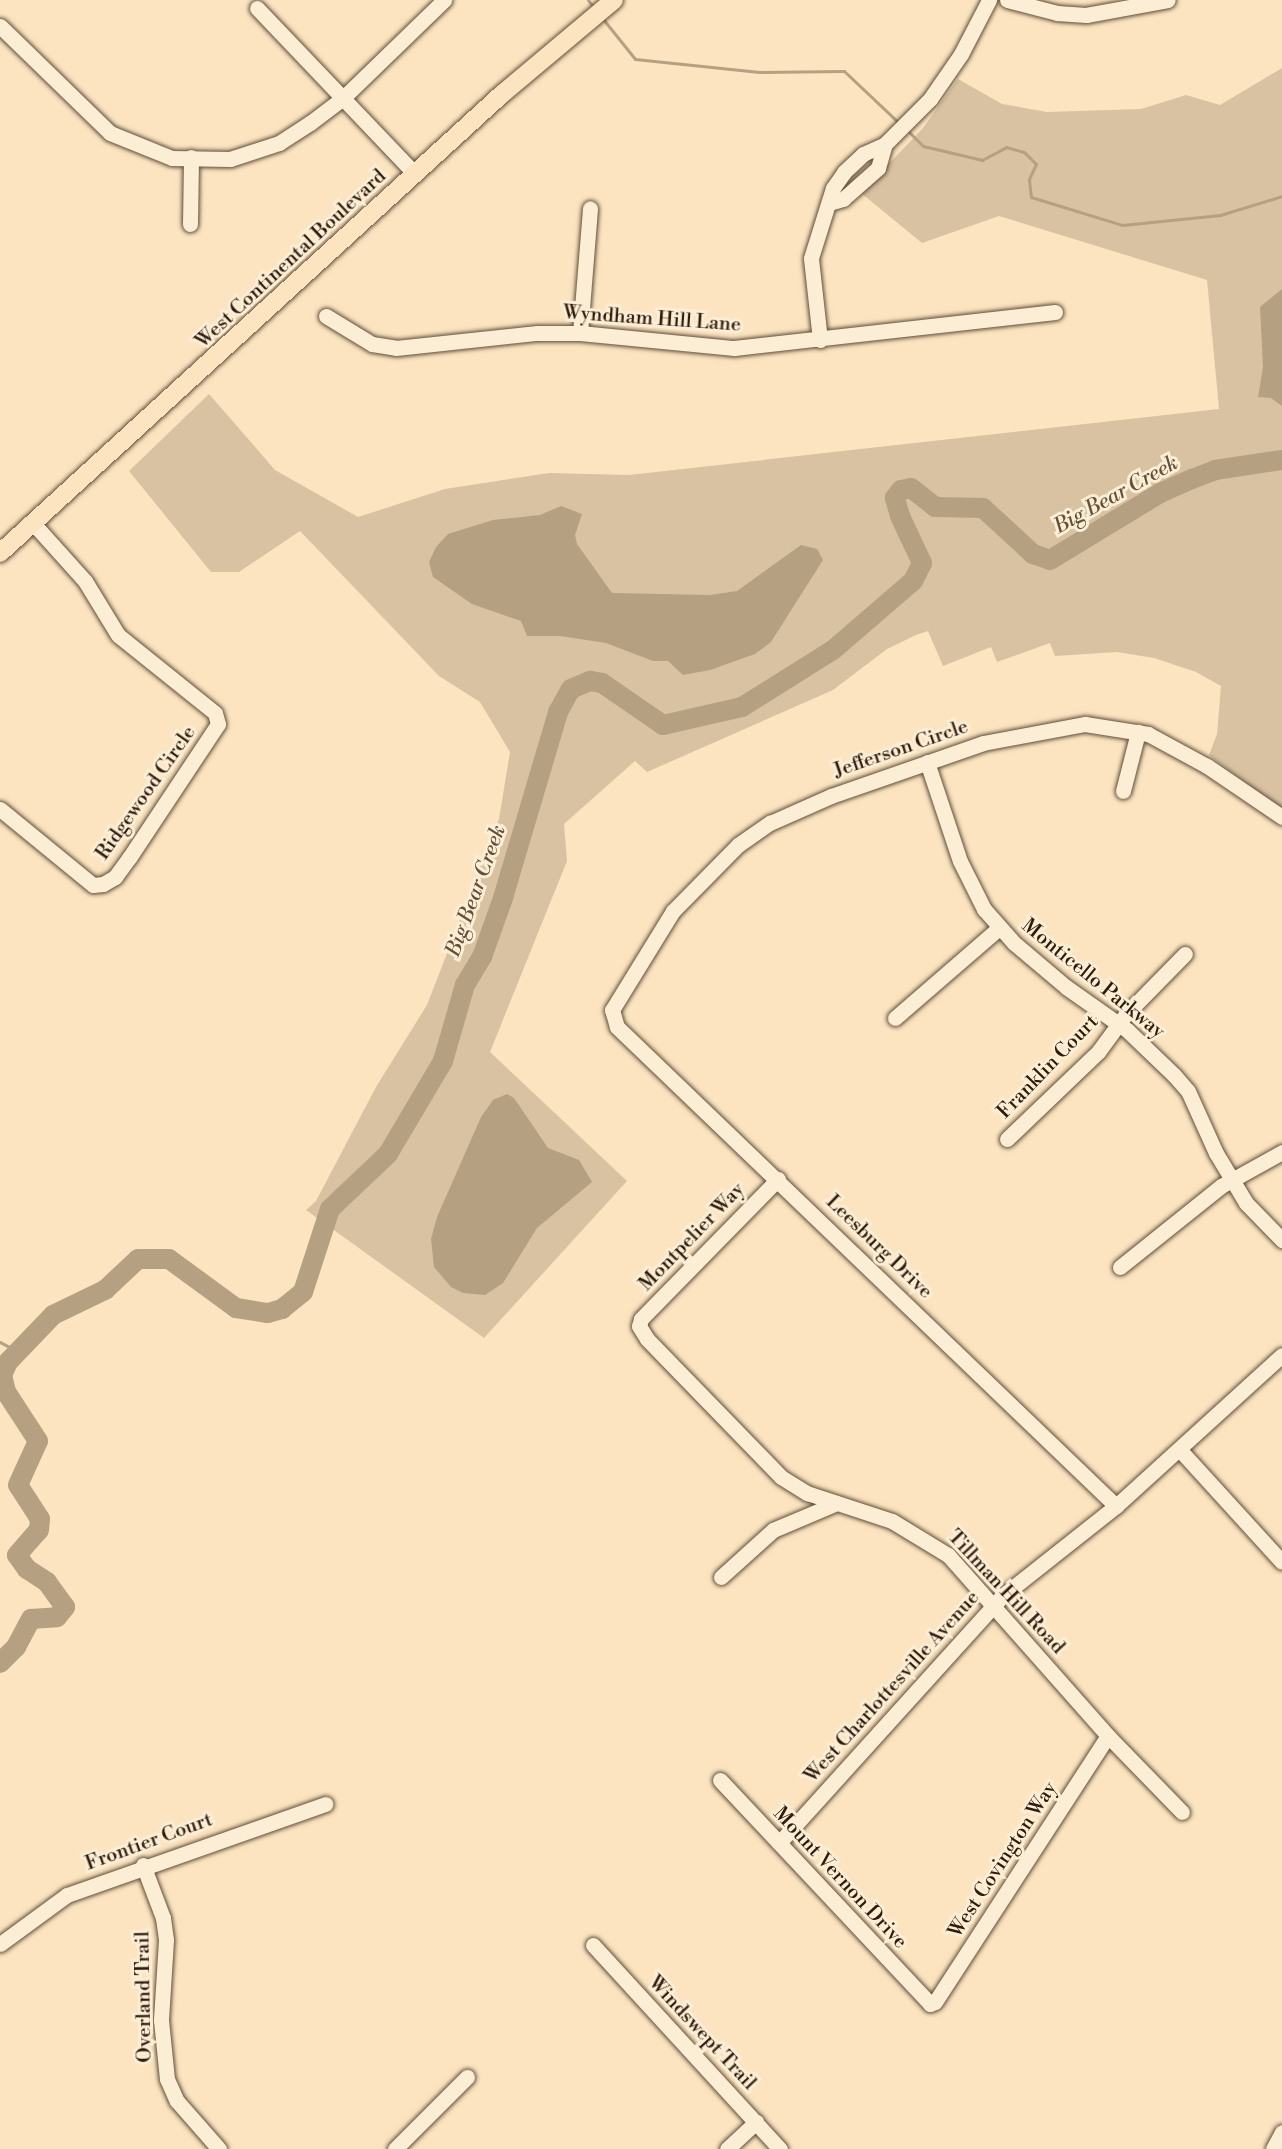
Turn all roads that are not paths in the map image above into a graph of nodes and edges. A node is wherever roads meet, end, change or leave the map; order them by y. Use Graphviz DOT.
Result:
graph roads {
  1 [pos="444,0"];
  2 [pos="614,0"];
  3 [pos="989,0"];
  4 [pos="1006,0"];
  5 [pos="1168,0"];
  6 [pos="1102,6"];
  7 [pos="257,8"];
  8 [pos="0,26"];
  9 [pos="343,98"];
  10 [pos="190,157"];
  11 [pos="415,174"];
  12 [pos="590,208"];
  13 [pos="190,224"];
  14 [pos="1055,312"];
  15 [pos="326,316"];
  16 [pos="580,333"];
  17 [pos="820,340"];
  18 [pos="33,524"];
  19 [pos="0,553"];
  20 [pos="1138,732"];
  21 [pos="927,762"];
  22 [pos="1123,791"];
  23 [pos="0,809"];
  24 [pos="1282,817"];
  25 [pos="999,928"];
  26 [pos="1185,954"];
  27 [pos="895,1018"];
  28 [pos="612,1019"];
  29 [pos="1119,1024"];
  30 [pos="1007,1139"];
  31 [pos="1282,1152"];
  32 [pos="778,1179"];
  33 [pos="1230,1179"];
  34 [pos="1282,1240"];
  35 [pos="1120,1267"];
  36 [pos="639,1326"];
  37 [pos="1282,1355"];
  38 [pos="1180,1450"];
  39 [pos="837,1503"];
  40 [pos="1116,1506"];
  41 [pos="1282,1562"];
  42 [pos="721,1577"];
  43 [pos="994,1605"];
  44 [pos="1108,1736"];
  45 [pos="720,1780"];
  46 [pos="325,1804"];
  47 [pos="1182,1812"];
  48 [pos="779,1843"];
  49 [pos="143,1865"];
  50 [pos="0,1944"];
  51 [pos="593,1946"];
  52 [pos="930,2004"];
  53 [pos="467,2077"];
  54 [pos="756,2122"];
  55 [pos="1282,2132"];
  56 [pos="219,2149"];
  57 [pos="395,2149"];
  58 [pos="727,2149"];
  59 [pos="780,2149"];
  60 [pos="1273,2149"];
  1 -- 9 [label="street"];
  2 -- 11 [label="main road, West Continental Boulevard"];
  3 -- 17 [label="street"];
  4 -- 6 [label="street"];
  5 -- 6 [label="street"];
  7 -- 9 [label="street"];
  8 -- 10 [label="street"];
  9 -- 10 [label="street"];
  9 -- 11 [label="street"];
  10 -- 13 [label="street"];
  11 -- 18 [label="main road, West Continental Boulevard"];
  12 -- 16 [label="street"];
  14 -- 17 [label="street, Wyndham Hill Lane"];
  15 -- 16 [label="street, Wyndham Hill Lane"];
  16 -- 17 [label="street, Wyndham Hill Lane"];
  18 -- 19 [label="main road, West Continental Boulevard"];
  18 -- 23 [label="street, Ridgewood Circle"];
  20 -- 21 [label="street, Jefferson Circle"];
  20 -- 22 [label="street"];
  20 -- 24 [label="street, Jefferson Circle"];
  21 -- 25 [label="street, Monticello Parkway"];
  21 -- 28 [label="street, Jefferson Circle"];
  25 -- 27 [label="street"];
  25 -- 29 [label="street, Monticello Parkway"];
  26 -- 29 [label="street, Franklin Court"];
  28 -- 32 [label="street, Leesburg Drive"];
  29 -- 30 [label="street, Franklin Court"];
  29 -- 33 [label="street, Monticello Parkway"];
  31 -- 33 [label="street"];
  32 -- 36 [label="street, Montpelier Way"];
  32 -- 40 [label="street, Leesburg Drive"];
  33 -- 34 [label="street, Monticello Parkway"];
  33 -- 35 [label="street"];
  36 -- 39 [label="street, Tillman Hill Road"];
  37 -- 38 [label="street, West Charlottesville Avenue"];
  38 -- 40 [label="street, West Charlottesville Avenue"];
  38 -- 41 [label="street"];
  39 -- 42 [label="street"];
  39 -- 43 [label="street, Tillman Hill Road"];
  40 -- 43 [label="street, West Charlottesville Avenue"];
  43 -- 44 [label="street, Tillman Hill Road"];
  43 -- 48 [label="street, West Charlottesville Avenue"];
  44 -- 47 [label="street, Tillman Hill Road"];
  44 -- 52 [label="street, West Covington Way"];
  45 -- 48 [label="street, Mount Vernon Drive"];
  46 -- 49 [label="street, Frontier Court"];
  48 -- 52 [label="street, Mount Vernon Drive"];
  49 -- 50 [label="street, Frontier Court"];
  49 -- 56 [label="street, Overland Trail"];
  51 -- 54 [label="street, Windswept Trail"];
  53 -- 57 [label="street"];
  54 -- 58 [label="street"];
  54 -- 59 [label="street, Windswept Trail"];
  55 -- 60 [label="street"];
}
